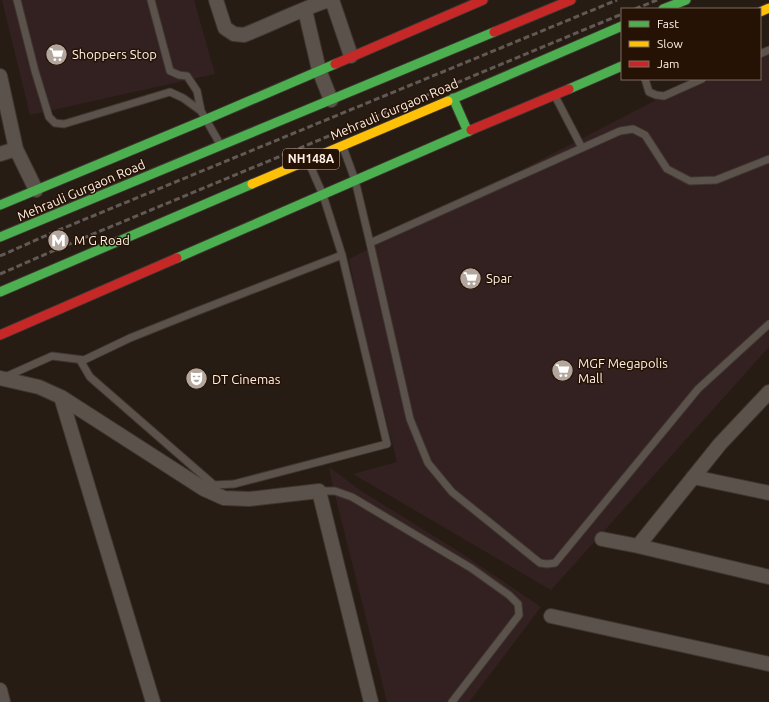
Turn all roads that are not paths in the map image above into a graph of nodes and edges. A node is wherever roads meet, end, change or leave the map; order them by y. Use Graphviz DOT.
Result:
graph roads {
  1 [pos="18,0"];
  2 [pos="151,0"];
  3 [pos="216,0"];
  4 [pos="331,0"];
  5 [pos="483,0"];
  6 [pos="547,0"];
  7 [pos="571,0"];
  8 [pos="686,0"];
  9 [pos="311,5"];
  10 [pos="666,8"];
  11 [pos="550,9"];
  12 [pos="621,26"];
  13 [pos="351,56"];
  14 [pos="621,66"];
  15 [pos="319,70"];
  16 [pos="0,76"];
  17 [pos="645,80"];
  18 [pos="700,80"];
  19 [pos="554,95"];
  20 [pos="453,98"];
  21 [pos="331,100"];
  22 [pos="201,111"];
  23 [pos="207,119"];
  24 [pos="468,132"];
  25 [pos="343,145"];
  26 [pos="221,146"];
  27 [pos="582,148"];
  28 [pos="16,149"];
  29 [pos="0,154"];
  30 [pos="769,159"];
  31 [pos="308,160"];
  32 [pos="355,180"];
  33 [pos="36,190"];
  34 [pos="323,195"];
  35 [pos="0,206"];
  36 [pos="0,238"];
  37 [pos="370,243"];
  38 [pos="342,255"];
  39 [pos="0,292"];
  40 [pos="769,324"];
  41 [pos="0,335"];
  42 [pos="80,360"];
  43 [pos="1,378"];
  44 [pos="769,392"];
  45 [pos="62,397"];
  46 [pos="693,477"];
  47 [pos="319,491"];
  48 [pos="769,493"];
  49 [pos="602,539"];
  50 [pos="638,546"];
  51 [pos="769,577"];
  52 [pos="551,616"];
  53 [pos="769,664"];
  54 [pos="0,690"];
  55 [pos="3,702"];
  56 [pos="153,702"];
  57 [pos="371,702"];
  58 [pos="452,702"];
  1 -- 22 [label="lane"];
  2 -- 22 [label="lane"];
  3 -- 9 [label="street"];
  4 -- 9 [label="street"];
  4 -- 13 [label="street"];
  5 -- 13 [label="main road"];
  6 -- 11 [label="main road"];
  7 -- 11 [label="main road, Mehrauli Gurgaon Road"];
  8 -- 10 [label="main road"];
  9 -- 15 [label="street"];
  11 -- 21 [label="main road, Mehrauli Gurgaon Road"];
  12 -- 20 [label="main road, Mehrauli Gurgaon Road / NH148A"];
  13 -- 15 [label="main road"];
  14 -- 19 [label="main road"];
  15 -- 21 [label="street"];
  15 -- 23 [label="main road"];
  16 -- 28 [label="street"];
  17 -- 18 [label="lane"];
  19 -- 24 [label="main road"];
  19 -- 27 [label="lane"];
  20 -- 24 [label="main road"];
  20 -- 25 [label="main road, Mehrauli Gurgaon Road / NH148A"];
  21 -- 26 [label="main road, Mehrauli Gurgaon Road"];
  22 -- 23 [label="lane"];
  23 -- 26 [label="lane"];
  23 -- 33 [label="main road"];
  24 -- 32 [label="main road"];
  25 -- 31 [label="main road, Mehrauli Gurgaon Road / NH148A"];
  25 -- 32 [label="lane"];
  26 -- 36 [label="main road, Mehrauli Gurgaon Road"];
  27 -- 30 [label="lane"];
  27 -- 37 [label="lane"];
  28 -- 29 [label="street"];
  28 -- 33 [label="street"];
  31 -- 34 [label="lane"];
  31 -- 39 [label="main road, Mehrauli Gurgaon Road / NH148A"];
  32 -- 34 [label="main road"];
  32 -- 37 [label="lane"];
  33 -- 35 [label="main road"];
  34 -- 38 [label="lane"];
  34 -- 41 [label="main road"];
  37 -- 40 [label="lane"];
  38 -- 42 [label="lane"];
  38 -- 42 [label="lane"];
  42 -- 43 [label="lane"];
  43 -- 45 [label="street"];
  44 -- 46 [label="street"];
  45 -- 47 [label="street"];
  45 -- 56 [label="street"];
  46 -- 48 [label="street"];
  46 -- 50 [label="street"];
  47 -- 57 [label="street"];
  47 -- 58 [label="lane"];
  49 -- 50 [label="street"];
  50 -- 51 [label="street"];
  52 -- 53 [label="street"];
  54 -- 55 [label="street"];
}
